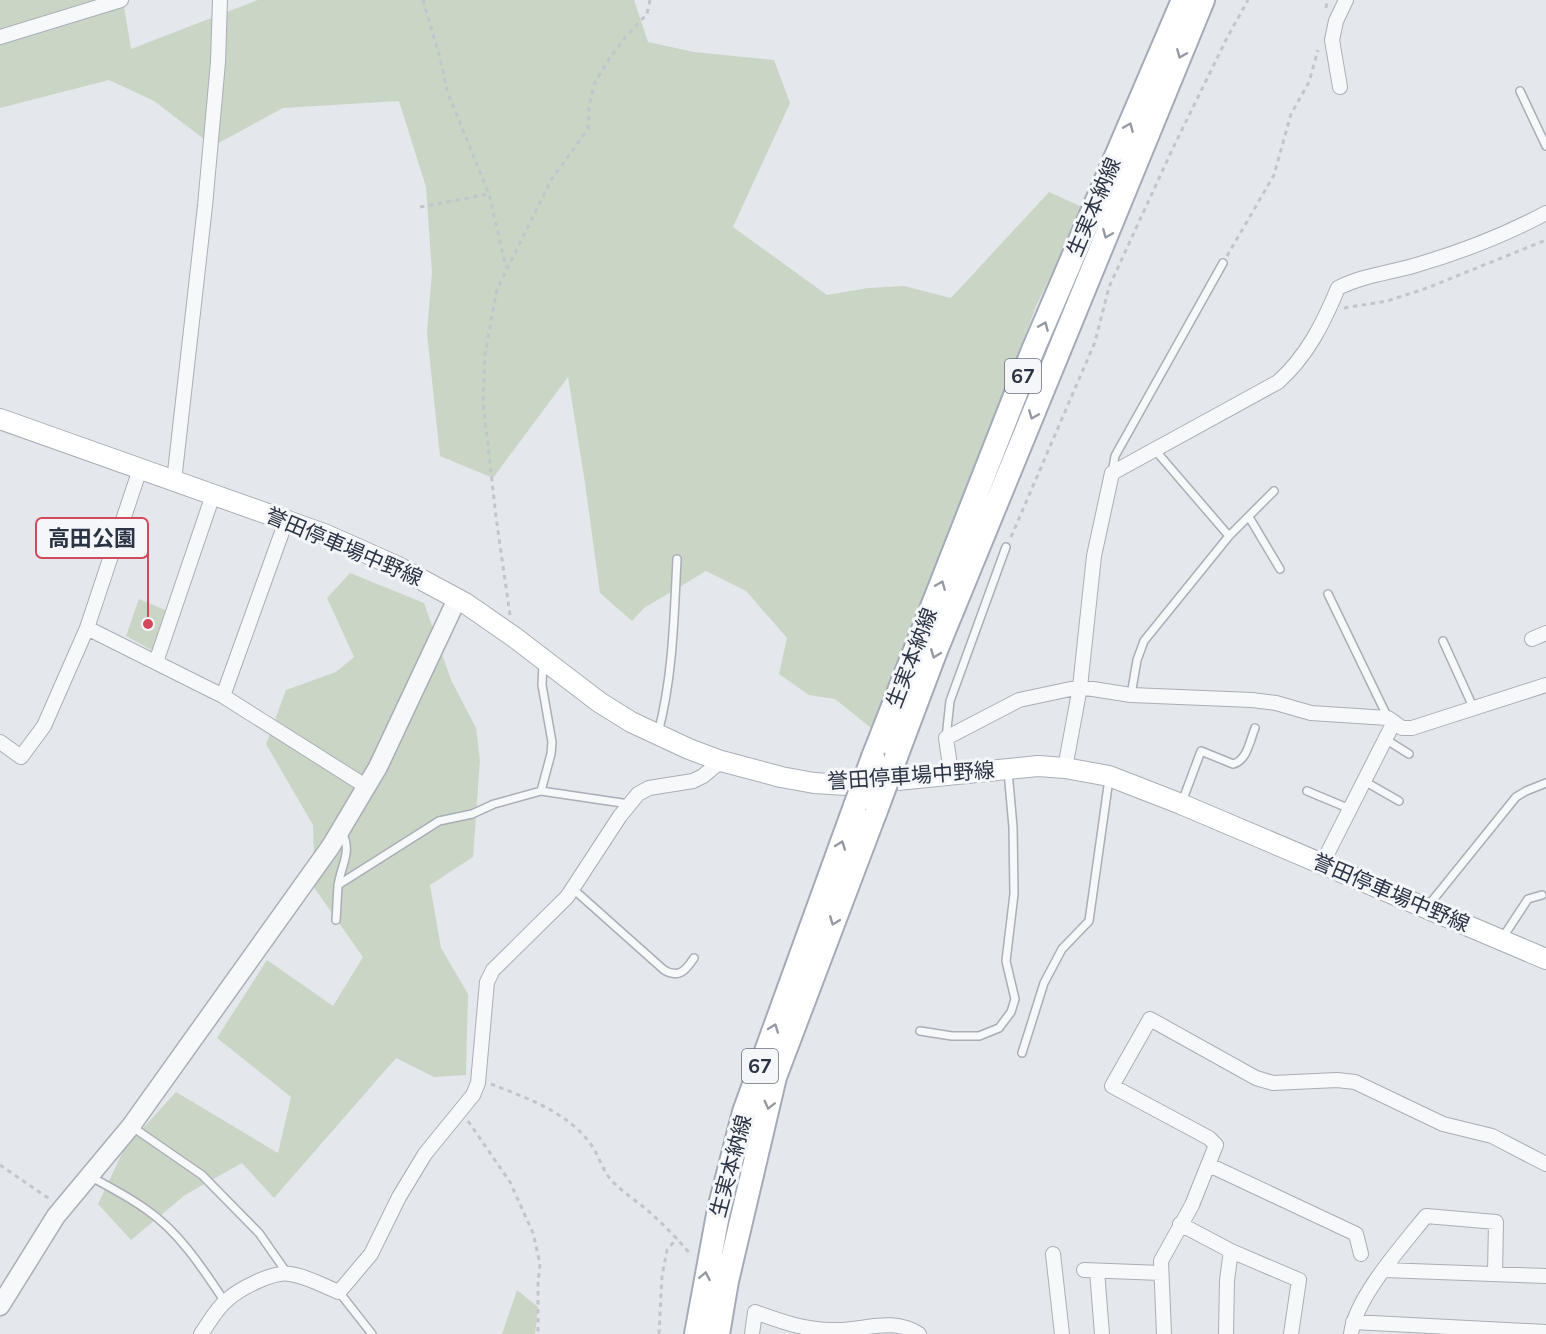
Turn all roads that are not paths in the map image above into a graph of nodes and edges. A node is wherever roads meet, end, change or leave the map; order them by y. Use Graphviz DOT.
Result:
graph roads {
  1 [pos="121,0"];
  2 [pos="220,0"];
  3 [pos="1183,0"];
  4 [pos="1203,0"];
  5 [pos="1346,0"];
  6 [pos="0,37"];
  7 [pos="1340,87"];
  8 [pos="1520,91"];
  9 [pos="1546,146"];
  10 [pos="1546,213"];
  11 [pos="1223,263"];
  12 [pos="0,419"];
  13 [pos="1155,450"];
  14 [pos="140,469"];
  15 [pos="1112,473"];
  16 [pos="174,481"];
  17 [pos="1274,491"];
  18 [pos="213,495"];
  19 [pos="1249,517"];
  20 [pos="286,521"];
  21 [pos="1229,536"];
  22 [pos="1006,547"];
  23 [pos="677,559"];
  24 [pos="1280,569"];
  25 [pos="1328,594"];
  26 [pos="458,599"];
  27 [pos="87,628"];
  28 [pos="1546,633"];
  29 [pos="1532,639"];
  30 [pos="1443,641"];
  31 [pos="543,660"];
  32 [pos="156,662"];
  33 [pos="1546,686"];
  34 [pos="1080,687"];
  35 [pos="1131,695"];
  36 [pos="224,696"];
  37 [pos="1474,709"];
  38 [pos="1391,720"];
  39 [pos="1255,728"];
  40 [pos="657,736"];
  41 [pos="946,738"];
  42 [pos="1385,739"];
  43 [pos="0,742"];
  44 [pos="1409,754"];
  45 [pos="885,757"];
  46 [pos="721,761"];
  47 [pos="1008,768"];
  48 [pos="1065,768"];
  49 [pos="951,773"];
  50 [pos="1109,776"];
  51 [pos="1364,781"];
  52 [pos="1546,783"];
  53 [pos="367,787"];
  54 [pos="541,791"];
  55 [pos="1308,791"];
  56 [pos="1399,801"];
  57 [pos="628,804"];
  58 [pos="1181,804"];
  59 [pos="1350,809"];
  60 [pos="340,830"];
  61 [pos="1322,864"];
  62 [pos="338,885"];
  63 [pos="572,888"];
  64 [pos="1542,895"];
  65 [pos="1426,908"];
  66 [pos="336,920"];
  67 [pos="1501,940"];
  68 [pos="694,958"];
  69 [pos="1546,959"];
  70 [pos="920,1031"];
  71 [pos="1022,1053"];
  72 [pos="131,1126"];
  73 [pos="1546,1164"];
  74 [pos="1209,1165"];
  75 [pos="89,1176"];
  76 [pos="1180,1224"];
  77 [pos="1231,1251"];
  78 [pos="1053,1254"];
  79 [pos="1361,1254"];
  80 [pos="1384,1270"];
  81 [pos="287,1273"];
  82 [pos="1161,1273"];
  83 [pos="1495,1274"];
  84 [pos="1546,1276"];
  85 [pos="339,1292"];
  86 [pos="225,1302"];
  87 [pos="0,1306"];
  88 [pos="1352,1328"];
  89 [pos="1546,1332"];
  90 [pos="201,1334"];
  91 [pos="372,1334"];
  92 [pos="696,1334"];
  93 [pos="718,1334"];
  94 [pos="752,1334"];
  95 [pos="919,1334"];
  96 [pos="1062,1334"];
  97 [pos="1102,1334"];
  98 [pos="1164,1334"];
  99 [pos="1226,1334"];
  100 [pos="1291,1334"];
  1 -- 6 [label="street"];
  2 -- 16 [label="street"];
  45 -- 3 [label="main road, 生実本納線 / 67, one-way"];
  4 -- 45 [label="main road, 生実本納線 / 67, one-way"];
  5 -- 7 [label="street"];
  8 -- 9 [label="lane"];
  10 -- 13 [label="street"];
  11 -- 15 [label="lane"];
  12 -- 14 [label="main road, 誉田停車場中野線"];
  13 -- 15 [label="street"];
  13 -- 21 [label="lane"];
  14 -- 16 [label="main road, 誉田停車場中野線"];
  14 -- 27 [label="street"];
  15 -- 34 [label="street"];
  16 -- 18 [label="main road, 誉田停車場中野線"];
  17 -- 19 [label="lane"];
  18 -- 20 [label="main road, 誉田停車場中野線"];
  18 -- 32 [label="street"];
  19 -- 21 [label="lane"];
  19 -- 24 [label="lane"];
  20 -- 26 [label="main road, 誉田停車場中野線"];
  20 -- 36 [label="street"];
  21 -- 35 [label="lane"];
  22 -- 41 [label="lane"];
  23 -- 40 [label="lane"];
  25 -- 38 [label="lane"];
  26 -- 31 [label="main road, 誉田停車場中野線"];
  26 -- 53 [label="street"];
  27 -- 32 [label="street"];
  27 -- 43 [label="street"];
  28 -- 29 [label="street"];
  30 -- 37 [label="lane"];
  31 -- 40 [label="main road, 誉田停車場中野線"];
  31 -- 54 [label="lane"];
  32 -- 36 [label="street"];
  33 -- 37 [label="street"];
  34 -- 35 [label="street"];
  34 -- 41 [label="street"];
  34 -- 48 [label="street"];
  35 -- 38 [label="street"];
  36 -- 53 [label="street"];
  37 -- 38 [label="street"];
  38 -- 42 [label="street"];
  39 -- 58 [label="lane"];
  40 -- 46 [label="main road, 誉田停車場中野線"];
  41 -- 49 [label="street"];
  42 -- 44 [label="lane"];
  42 -- 51 [label="street"];
  92 -- 45 [label="main road, 生実本納線 / 67, one-way, bridge"];
  45 -- 93 [label="main road, 生実本納線 / 67, one-way, bridge"];
  46 -- 49 [label="main road, 誉田停車場中野線"];
  46 -- 57 [label="street"];
  47 -- 48 [label="main road, 誉田停車場中野線"];
  47 -- 49 [label="main road, 誉田停車場中野線"];
  47 -- 70 [label="lane"];
  48 -- 50 [label="main road, 誉田停車場中野線"];
  50 -- 58 [label="main road, 誉田停車場中野線"];
  50 -- 71 [label="lane"];
  51 -- 56 [label="lane"];
  51 -- 59 [label="street"];
  52 -- 65 [label="lane"];
  53 -- 60 [label="street"];
  54 -- 57 [label="lane"];
  54 -- 62 [label="lane"];
  55 -- 59 [label="lane"];
  57 -- 63 [label="street"];
  58 -- 61 [label="main road, 誉田停車場中野線"];
  59 -- 61 [label="street"];
  60 -- 62 [label="lane"];
  60 -- 72 [label="street"];
  61 -- 65 [label="main road, 誉田停車場中野線"];
  62 -- 66 [label="lane"];
  63 -- 68 [label="lane"];
  63 -- 85 [label="street"];
  64 -- 67 [label="lane"];
  65 -- 67 [label="main road, 誉田停車場中野線"];
  67 -- 69 [label="main road, 誉田停車場中野線"];
  72 -- 75 [label="street"];
  72 -- 81 [label="lane"];
  73 -- 74 [label="street"];
  74 -- 76 [label="street"];
  74 -- 79 [label="street"];
  75 -- 86 [label="lane"];
  75 -- 87 [label="street"];
  76 -- 77 [label="street"];
  76 -- 82 [label="street"];
  77 -- 99 [label="street"];
  77 -- 100 [label="street"];
  78 -- 96 [label="street"];
  80 -- 83 [label="street"];
  80 -- 83 [label="street"];
  80 -- 88 [label="street"];
  81 -- 85 [label="street"];
  81 -- 86 [label="street"];
  82 -- 97 [label="street"];
  82 -- 98 [label="street"];
  83 -- 84 [label="street"];
  85 -- 91 [label="lane"];
  86 -- 90 [label="street"];
  88 -- 89 [label="street"];
  94 -- 95 [label="street"];
}
